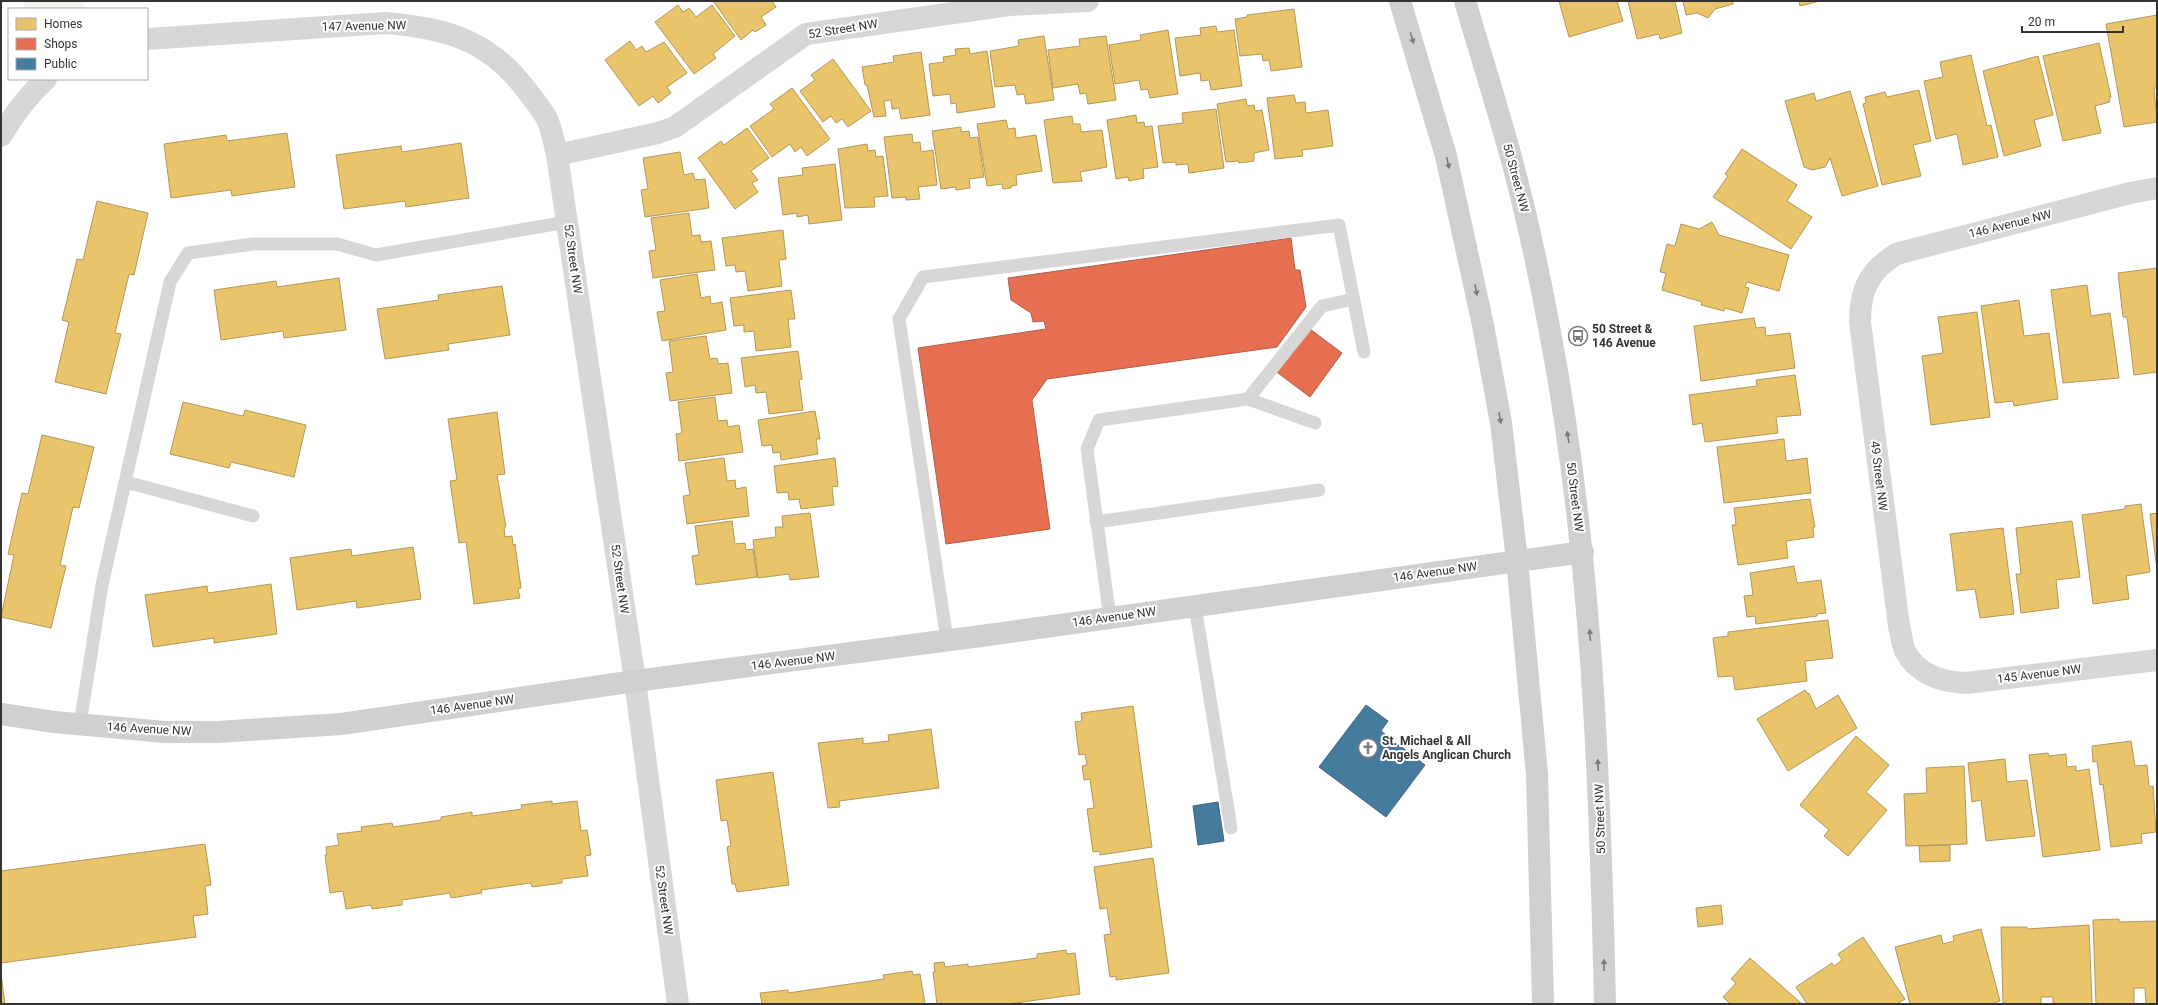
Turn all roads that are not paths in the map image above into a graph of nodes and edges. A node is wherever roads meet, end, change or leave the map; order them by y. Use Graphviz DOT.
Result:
graph roads {
  1 [pos="1088,1"];
  2 [pos="1400,1"];
  3 [pos="1464,1"];
  4 [pos="148,38"];
  5 [pos="45,80"];
  6 [pos="546,118"];
  7 [pos="1,136"];
  8 [pos="557,155"];
  9 [pos="2157,188"];
  10 [pos="567,222"];
  11 [pos="1871,275"];
  12 [pos="1354,299"];
  13 [pos="1364,352"];
  14 [pos="1248,399"];
  15 [pos="1315,424"];
  16 [pos="126,482"];
  17 [pos="1319,490"];
  18 [pos="253,516"];
  19 [pos="1096,522"];
  20 [pos="1582,552"];
  21 [pos="1517,560"];
  22 [pos="1195,606"];
  23 [pos="1110,618"];
  24 [pos="947,640"];
  25 [pos="2157,660"];
  26 [pos="1923,671"];
  27 [pos="635,681"];
  28 [pos="1,714"];
  29 [pos="80,724"];
  30 [pos="1231,828"];
  31 [pos="678,1004"];
  32 [pos="1543,1004"];
  33 [pos="1605,1004"];
  1 -- 8 [label="street, 52 Street NW"];
  2 -- 21 [label="main road, one-way"];
  20 -- 3 [label="main road, 50 Street NW, one-way"];
  4 -- 6 [label="street, 147 Avenue NW"];
  5 -- 7 [label="street"];
  6 -- 8 [label="street, 52 Street NW"];
  8 -- 10 [label="street, 52 Street NW"];
  9 -- 11 [label="street, 146 Avenue NW"];
  10 -- 16 [label="lane"];
  10 -- 27 [label="street, 52 Street NW"];
  11 -- 26 [label="street, 49 Street NW"];
  12 -- 13 [label="lane"];
  12 -- 14 [label="lane"];
  12 -- 24 [label="lane"];
  14 -- 15 [label="lane"];
  14 -- 19 [label="lane"];
  16 -- 18 [label="lane"];
  16 -- 29 [label="lane"];
  17 -- 19 [label="lane"];
  19 -- 23 [label="lane"];
  20 -- 21 [label="main road, 146 Avenue NW"];
  33 -- 20 [label="main road, 50 Street NW, one-way"];
  21 -- 22 [label="main road, 146 Avenue NW"];
  21 -- 32 [label="main road"];
  22 -- 23 [label="main road, 146 Avenue NW"];
  22 -- 30 [label="lane"];
  23 -- 24 [label="main road, 146 Avenue NW"];
  24 -- 27 [label="main road, 146 Avenue NW"];
  25 -- 26 [label="street, 145 Avenue NW"];
  27 -- 29 [label="main road, 146 Avenue NW"];
  27 -- 31 [label="street, 52 Street NW"];
  28 -- 29 [label="main road, 146 Avenue NW"];
}
